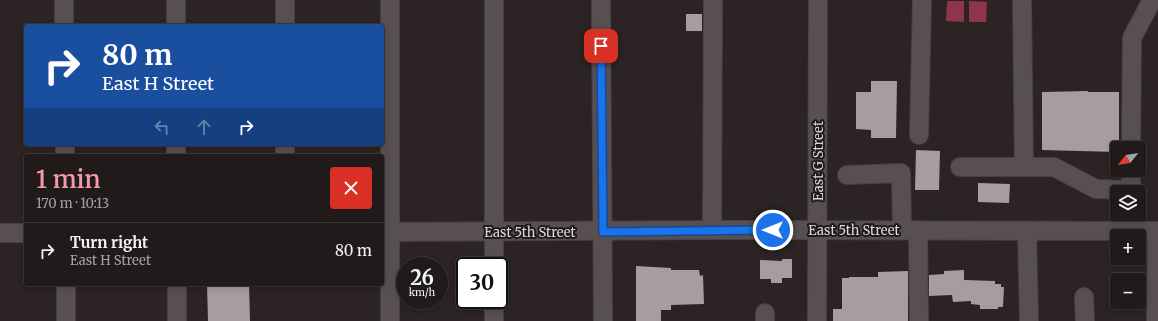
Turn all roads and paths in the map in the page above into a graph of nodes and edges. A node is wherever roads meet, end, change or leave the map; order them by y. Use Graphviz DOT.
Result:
graph roads {
  1 [pos="64,0"];
  2 [pos="176,0"];
  3 [pos="285,0"];
  4 [pos="390,0"];
  5 [pos="494,0"];
  6 [pos="601,0"];
  7 [pos="712,0"];
  8 [pos="818,0"];
  9 [pos="922,0"];
  10 [pos="1022,0"];
  11 [pos="1152,0"];
  12 [pos="64,24"];
  13 [pos="176,24"];
  14 [pos="285,24"];
  15 [pos="919,135"];
  16 [pos="1131,141"];
  17 [pos="960,167"];
  18 [pos="1024,167"];
  19 [pos="847,175"];
  20 [pos="1110,190"];
  21 [pos="1132,222"];
  22 [pos="712,230"];
  23 [pos="818,230"];
  24 [pos="910,230"];
  25 [pos="1027,231"];
  26 [pos="1157,231"];
  27 [pos="386,232"];
  28 [pos="494,232"];
  29 [pos="603,232"];
  30 [pos="0,233"];
  31 [pos="24,233"];
  32 [pos="494,257"];
  33 [pos="66,286"];
  34 [pos="177,286"];
  35 [pos="1157,293"];
  36 [pos="1084,297"];
  37 [pos="494,309"];
  38 [pos="66,321"];
  39 [pos="177,321"];
  40 [pos="390,321"];
  41 [pos="494,321"];
  42 [pos="603,321"];
  43 [pos="818,321"];
  44 [pos="919,321"];
  45 [pos="1030,321"];
  46 [pos="1085,321"];
  47 [pos="1156,321"];
  1 -- 12 [label="street"];
  2 -- 13 [label="street"];
  3 -- 14 [label="street"];
  4 -- 27 [label="street"];
  5 -- 28 [label="street"];
  6 -- 29 [label="street"];
  7 -- 22 [label="street"];
  8 -- 23 [label="street, East G Street"];
  9 -- 15 [label="street"];
  10 -- 18 [label="street"];
  11 -- 16 [label="street"];
  17 -- 18 [label="street"];
  18 -- 20 [label="street"];
  19 -- 24 [label="street"];
  21 -- 25 [label="street, East 5th Street"];
  21 -- 26 [label="street, East 5th Street"];
  22 -- 23 [label="street, East 5th Street"];
  22 -- 29 [label="street, East 5th Street"];
  23 -- 24 [label="street, East 5th Street"];
  23 -- 43 [label="street, East G Street"];
  24 -- 25 [label="street, East 5th Street"];
  24 -- 44 [label="street"];
  25 -- 45 [label="street"];
  26 -- 35 [label="street"];
  27 -- 28 [label="street, East 5th Street"];
  27 -- 40 [label="street"];
  28 -- 29 [label="street, East 5th Street"];
  28 -- 32 [label="street"];
  29 -- 42 [label="street"];
  30 -- 31 [label="street"];
  33 -- 38 [label="street"];
  34 -- 39 [label="street"];
  35 -- 47 [label="street"];
  36 -- 46 [label="street"];
  37 -- 41 [label="street"];
}
